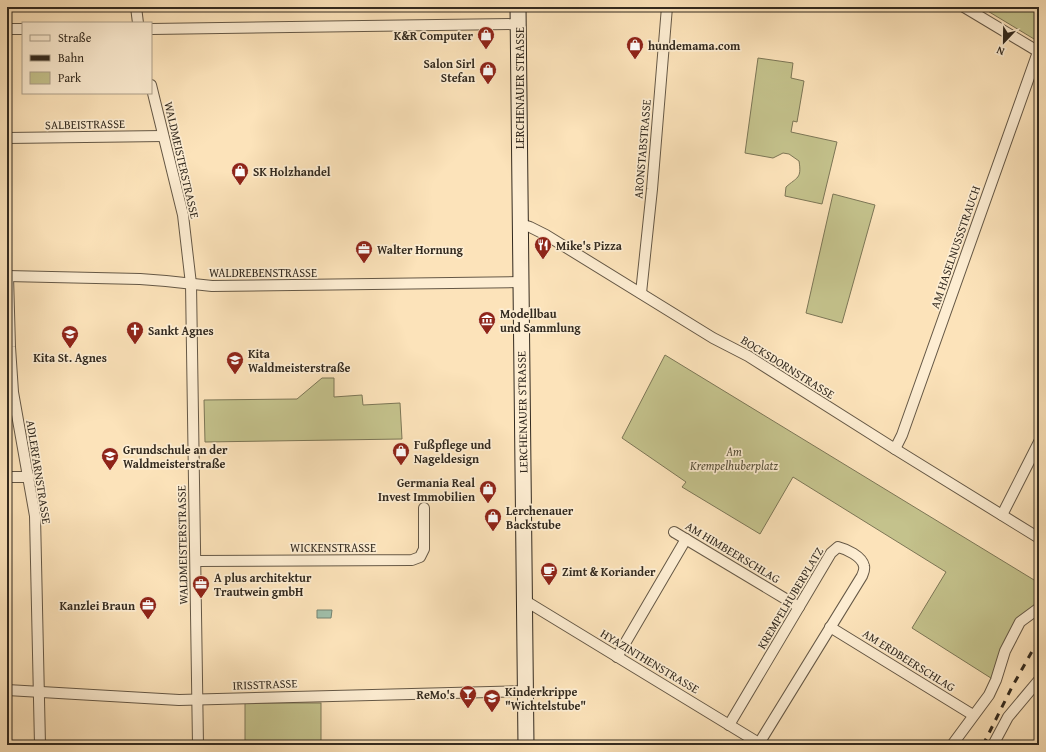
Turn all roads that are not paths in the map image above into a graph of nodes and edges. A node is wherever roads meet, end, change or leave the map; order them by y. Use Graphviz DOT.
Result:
graph roads {
  1 [pos="136,7"];
  2 [pos="518,7"];
  3 [pos="667,7"];
  4 [pos="964,7"];
  5 [pos="138,22"];
  6 [pos="518,24"];
  7 [pos="7,29"];
  8 [pos="22,29"];
  9 [pos="152,29"];
  10 [pos="1038,52"];
  11 [pos="152,90"];
  12 [pos="162,136"];
  13 [pos="7,138"];
  14 [pos="520,224"];
  15 [pos="7,276"];
  16 [pos="520,282"];
  17 [pos="191,284"];
  18 [pos="641,294"];
  19 [pos="10,391"];
  20 [pos="1039,442"];
  21 [pos="895,449"];
  22 [pos="7,477"];
  23 [pos="29,477"];
  24 [pos="424,508"];
  25 [pos="1002,515"];
  26 [pos="674,532"];
  27 [pos="1039,538"];
  28 [pos="686,539"];
  29 [pos="196,561"];
  30 [pos="524,600"];
  31 [pos="799,607"];
  32 [pos="1039,608"];
  33 [pos="830,627"];
  34 [pos="617,657"];
  35 [pos="1039,680"];
  36 [pos="7,690"];
  37 [pos="525,691"];
  38 [pos="39,692"];
  39 [pos="196,699"];
  40 [pos="973,715"];
  41 [pos="729,725"];
  42 [pos="760,744"];
  43 [pos="40,745"];
  44 [pos="198,745"];
  45 [pos="526,745"];
  46 [pos="952,745"];
  47 [pos="993,745"];
  1 -- 5 [label="street"];
  2 -- 6 [label="main road, LERCHENAUER STRASSE"];
  3 -- 18 [label="street, ARONSTABSTRASSE"];
  4 -- 10 [label="street"];
  6 -- 9 [label="street"];
  6 -- 14 [label="main road, LERCHENAUER STRASSE"];
  7 -- 8 [label="street"];
  10 -- 21 [label="street, AM HASELNUSSSTRAUCH"];
  11 -- 12 [label="street, WALDMEISTERSTRASSE"];
  12 -- 13 [label="street, SALBEISTRASSE"];
  12 -- 17 [label="street, WALDMEISTERSTRASSE"];
  14 -- 16 [label="main road, LERCHENAUER STRASSE"];
  14 -- 18 [label="street, BOCKSDORNSTRASSE"];
  15 -- 17 [label="street, WALDREBENSTRASSE"];
  15 -- 19 [label="street, ADLERFARNSTRASSE"];
  16 -- 17 [label="street, WALDREBENSTRASSE"];
  16 -- 30 [label="main road, LERCHENAUER STRASSE"];
  17 -- 29 [label="street, WALDMEISTERSTRASSE"];
  18 -- 21 [label="street, BOCKSDORNSTRASSE"];
  19 -- 23 [label="street, ADLERFARNSTRASSE"];
  20 -- 25 [label="street"];
  21 -- 25 [label="street, BOCKSDORNSTRASSE"];
  22 -- 23 [label="street"];
  23 -- 38 [label="street, ADLERFARNSTRASSE"];
  24 -- 29 [label="street, WICKENSTRASSE"];
  25 -- 27 [label="street, BOCKSDORNSTRASSE"];
  26 -- 28 [label="street, AM HIMBEERSCHLAG"];
  28 -- 31 [label="street, AM HIMBEERSCHLAG"];
  28 -- 34 [label="street"];
  29 -- 39 [label="street, WALDMEISTERSTRASSE"];
  30 -- 34 [label="street, HYAZINTHENSTRASSE"];
  30 -- 37 [label="main road, LERCHENAUER STRASSE"];
  31 -- 33 [label="street, KREMPELHUBERPLATZ"];
  31 -- 41 [label="street, KREMPELHUBERPLATZ"];
  32 -- 40 [label="street"];
  33 -- 40 [label="street, AM ERDBEERSCHLAG"];
  33 -- 42 [label="street, KREMPELHUBERPLATZ"];
  34 -- 41 [label="street, HYAZINTHENSTRASSE"];
  35 -- 47 [label="street"];
  36 -- 38 [label="street, IRISSTRASSE"];
  37 -- 39 [label="street, IRISSTRASSE"];
  37 -- 45 [label="main road, LERCHENAUER STRASSE"];
  38 -- 39 [label="street, IRISSTRASSE"];
  38 -- 43 [label="street, ADLERFARNSTRASSE"];
  39 -- 44 [label="street, WALDMEISTERSTRASSE"];
  40 -- 46 [label="street"];
  41 -- 42 [label="street, HYAZINTHENSTRASSE"];
}
